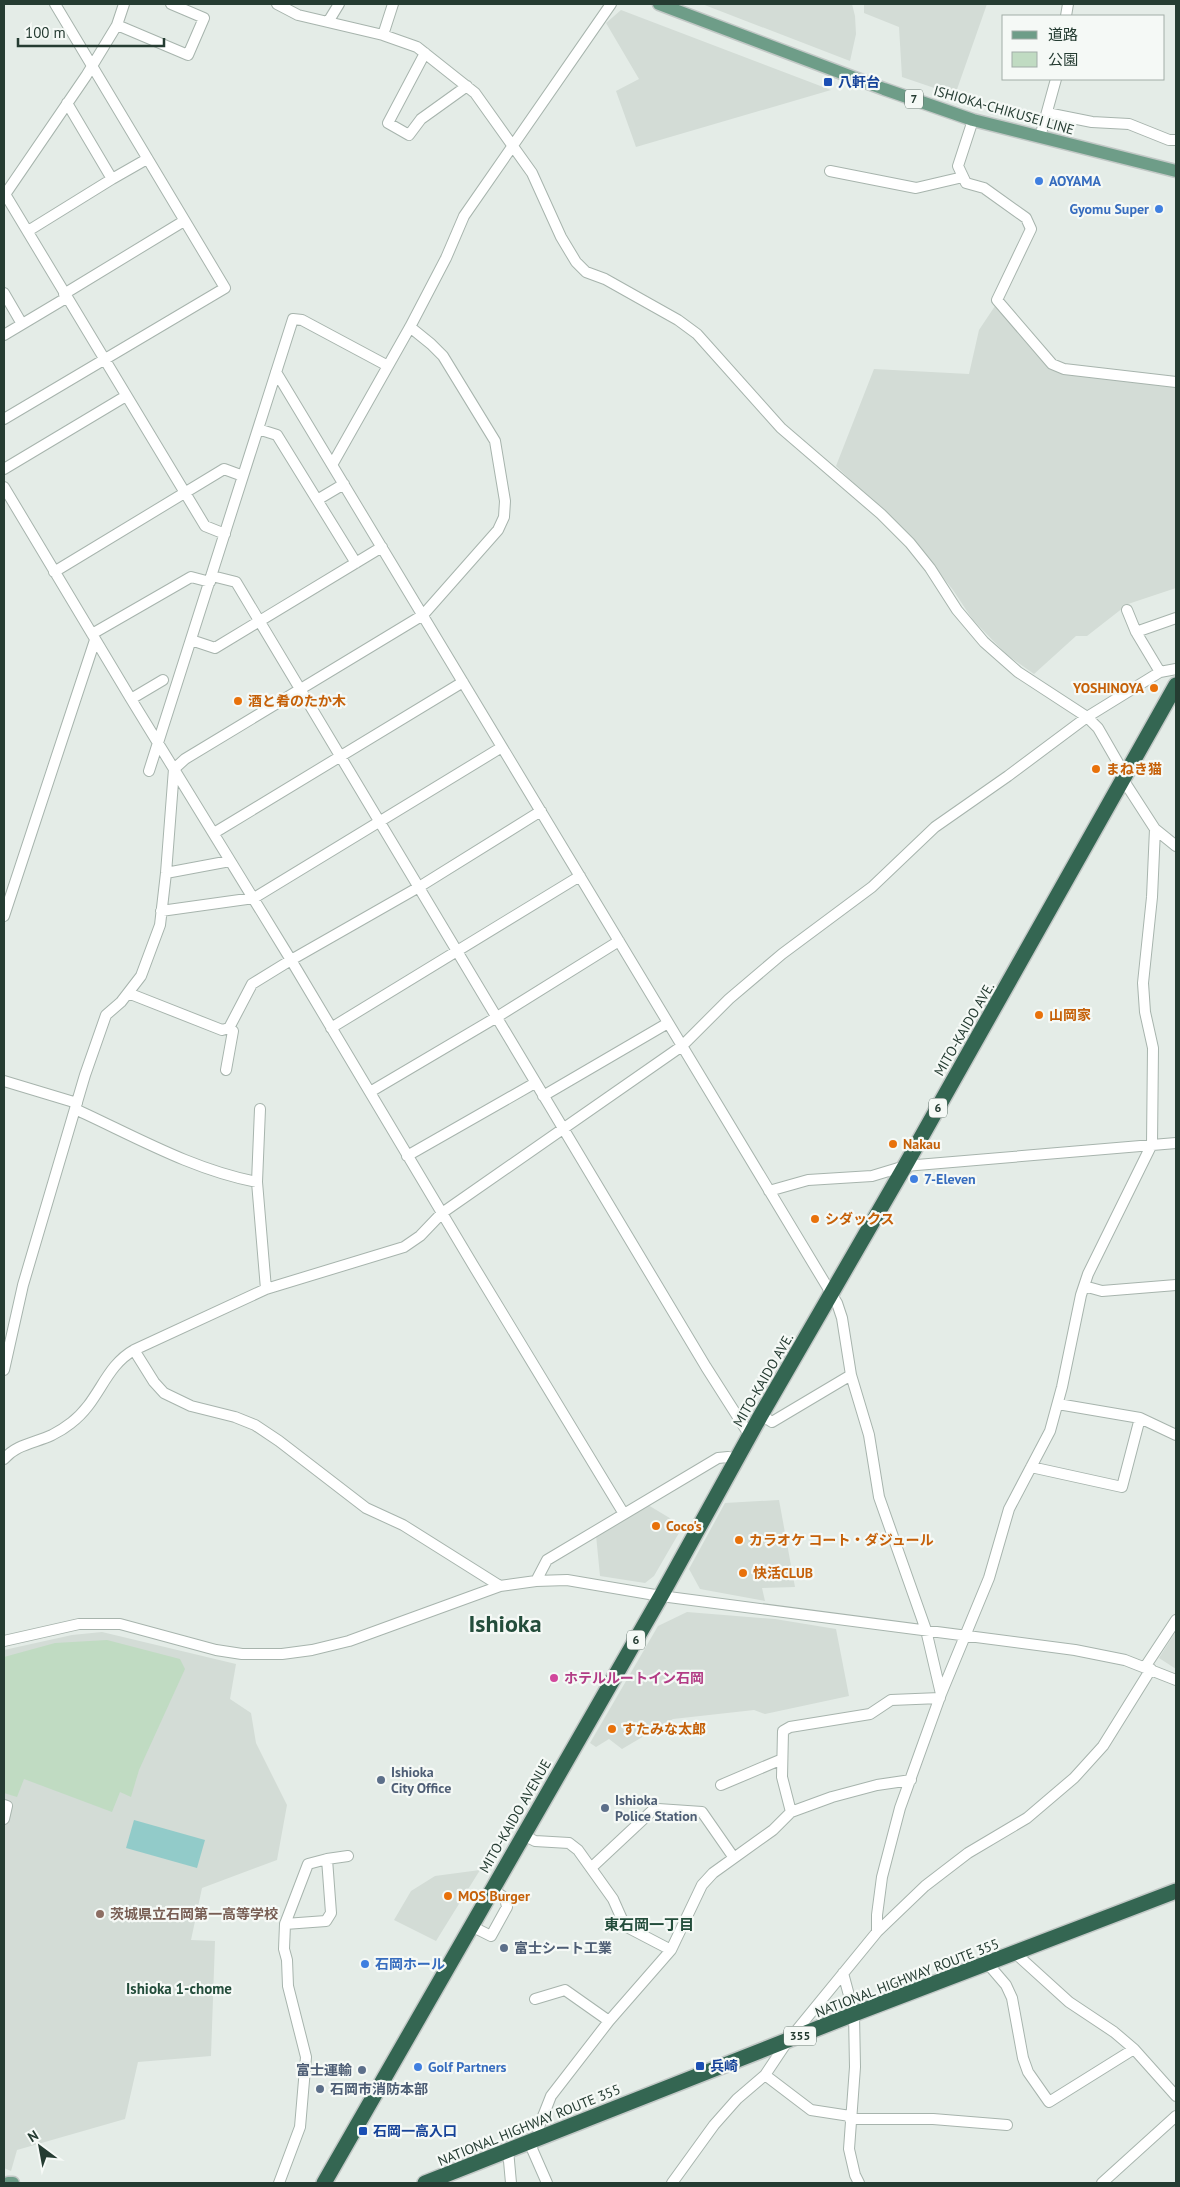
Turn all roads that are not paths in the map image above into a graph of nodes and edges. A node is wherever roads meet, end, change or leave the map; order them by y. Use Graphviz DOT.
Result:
graph roads {
  1 [pos="55,4"];
  2 [pos="124,4"];
  3 [pos="171,4"];
  4 [pos="277,4"];
  5 [pos="340,4"];
  6 [pos="393,4"];
  7 [pos="611,4"];
  8 [pos="659,4"];
  9 [pos="328,22"];
  10 [pos="117,24"];
  11 [pos="383,35"];
  12 [pos="425,53"];
  13 [pos="92,66"];
  14 [pos="1056,80"];
  15 [pos="467,86"];
  16 [pos="67,103"];
  17 [pos="1047,113"];
  18 [pos="973,120"];
  19 [pos="1040,137"];
  20 [pos="1176,140"];
  21 [pos="512,146"];
  22 [pos="147,159"];
  23 [pos="830,171"];
  24 [pos="1176,171"];
  25 [pos="963,177"];
  26 [pos="112,179"];
  27 [pos="4,195"];
  28 [pos="184,221"];
  29 [pos="28,231"];
  30 [pos="4,292"];
  31 [pos="65,296"];
  32 [pos="22,324"];
  33 [pos="410,328"];
  34 [pos="4,335"];
  35 [pos="104,360"];
  36 [pos="388,366"];
  37 [pos="276,372"];
  38 [pos="1176,382"];
  39 [pos="126,396"];
  40 [pos="4,419"];
  41 [pos="258,429"];
  42 [pos="332,465"];
  43 [pos="4,469"];
  44 [pos="243,476"];
  45 [pos="344,484"];
  46 [pos="4,487"];
  47 [pos="185,493"];
  48 [pos="317,500"];
  49 [pos="225,534"];
  50 [pos="382,547"];
  51 [pos="356,563"];
  52 [pos="54,572"];
  53 [pos="211,579"];
  54 [pos="1127,610"];
  55 [pos="423,616"];
  56 [pos="1176,618"];
  57 [pos="260,621"];
  58 [pos="1136,632"];
  59 [pos="94,637"];
  60 [pos="191,640"];
  61 [pos="1176,669"];
  62 [pos="1160,672"];
  63 [pos="162,680"];
  64 [pos="463,682"];
  65 [pos="1176,686"];
  66 [pos="299,689"];
  67 [pos="131,699"];
  68 [pos="1087,717"];
  69 [pos="158,744"];
  70 [pos="502,748"];
  71 [pos="341,756"];
  72 [pos="174,769"];
  73 [pos="149,771"];
  74 [pos="1124,781"];
  75 [pos="541,811"];
  76 [pos="380,822"];
  77 [pos="1155,829"];
  78 [pos="214,833"];
  79 [pos="1176,846"];
  80 [pos="230,861"];
  81 [pos="166,873"];
  82 [pos="580,876"];
  83 [pos="419,888"];
  84 [pos="254,898"];
  85 [pos="161,911"];
  86 [pos="4,916"];
  87 [pos="619,941"];
  88 [pos="458,951"];
  89 [pos="291,960"];
  90 [pos="128,993"];
  91 [pos="497,1017"];
  92 [pos="668,1022"];
  93 [pos="229,1028"];
  94 [pos="331,1028"];
  95 [pos="682,1046"];
  96 [pos="226,1070"];
  97 [pos="4,1081"];
  98 [pos="535,1083"];
  99 [pos="370,1092"];
  100 [pos="543,1096"];
  101 [pos="76,1106"];
  102 [pos="260,1109"];
  103 [pos="563,1129"];
  104 [pos="1176,1143"];
  105 [pos="1152,1144"];
  106 [pos="407,1156"];
  107 [pos="905,1166"];
  108 [pos="257,1182"];
  109 [pos="769,1191"];
  110 [pos="442,1213"];
  111 [pos="1176,1285"];
  112 [pos="1084,1286"];
  113 [pos="266,1289"];
  114 [pos="831,1294"];
  115 [pos="6,1344"];
  116 [pos="134,1350"];
  117 [pos="4,1370"];
  118 [pos="852,1375"];
  119 [pos="1058,1404"];
  120 [pos="761,1415"];
  121 [pos="1140,1418"];
  122 [pos="1176,1435"];
  123 [pos="750,1436"];
  124 [pos="4,1459"];
  125 [pos="737,1459"];
  126 [pos="1031,1467"];
  127 [pos="624,1514"];
  128 [pos="536,1581"];
  129 [pos="500,1586"];
  130 [pos="661,1596"];
  131 [pos="1176,1620"];
  132 [pos="926,1630"];
  133 [pos="964,1636"];
  134 [pos="4,1641"];
  135 [pos="1148,1668"];
  136 [pos="1176,1680"];
  137 [pos="941,1696"];
  138 [pos="780,1760"];
  139 [pos="911,1780"];
  140 [pos="721,1785"];
  141 [pos="4,1804"];
  142 [pos="791,1812"];
  143 [pos="4,1819"];
  144 [pos="523,1835"];
  145 [pos="348,1856"];
  146 [pos="734,1858"];
  147 [pos="327,1859"];
  148 [pos="591,1868"];
  149 [pos="492,1889"];
  150 [pos="1176,1891"];
  151 [pos="285,1924"];
  152 [pos="471,1926"];
  153 [pos="877,1932"];
  154 [pos="671,1950"];
  155 [pos="1016,1954"];
  156 [pos="988,1964"];
  157 [pos="843,1973"];
  158 [pos="535,1999"];
  159 [pos="854,2014"];
  160 [pos="609,2021"];
  161 [pos="786,2042"];
  162 [pos="1134,2049"];
  163 [pos="765,2075"];
  164 [pos="1176,2096"];
  165 [pos="1176,2116"];
  166 [pos="850,2117"];
  167 [pos="1007,2124"];
  168 [pos="534,2140"];
  169 [pos="508,2150"];
  170 [pos="279,2183"];
  171 [pos="324,2183"];
  172 [pos="425,2183"];
  173 [pos="511,2183"];
  174 [pos="547,2183"];
  175 [pos="672,2183"];
  176 [pos="859,2183"];
  177 [pos="1102,2183"];
  1 -- 13 [label="street"];
  2 -- 10 [label="street"];
  3 -- 10 [label="street"];
  4 -- 9 [label="street"];
  5 -- 9 [label="street"];
  6 -- 11 [label="street"];
  7 -- 21 [label="street"];
  8 -- 18 [label="main road, ISHIOKA-CHIKUSEI LINE / 7"];
  9 -- 11 [label="street"];
  10 -- 13 [label="street"];
  11 -- 12 [label="street"];
  12 -- 15 [label="street"];
  12 -- 15 [label="street"];
  13 -- 16 [label="street"];
  13 -- 22 [label="street"];
  14 -- 17 [label="street"];
  15 -- 21 [label="street"];
  16 -- 26 [label="street"];
  16 -- 27 [label="street"];
  17 -- 19 [label="street"];
  17 -- 20 [label="street"];
  18 -- 19 [label="main road, ISHIOKA-CHIKUSEI LINE / 7"];
  18 -- 25 [label="street"];
  19 -- 24 [label="main road, ISHIOKA-CHIKUSEI LINE / 7"];
  21 -- 33 [label="street"];
  21 -- 68 [label="street"];
  22 -- 26 [label="street"];
  22 -- 28 [label="street"];
  23 -- 25 [label="street"];
  25 -- 38 [label="street"];
  26 -- 29 [label="street"];
  27 -- 29 [label="street"];
  28 -- 31 [label="street"];
  28 -- 35 [label="street"];
  29 -- 31 [label="street"];
  30 -- 32 [label="street"];
  31 -- 32 [label="street"];
  31 -- 35 [label="street"];
  32 -- 34 [label="street"];
  33 -- 36 [label="street"];
  33 -- 55 [label="street"];
  35 -- 39 [label="street"];
  35 -- 40 [label="street"];
  36 -- 37 [label="street"];
  36 -- 42 [label="street"];
  37 -- 41 [label="street"];
  37 -- 42 [label="street"];
  39 -- 43 [label="street"];
  39 -- 47 [label="street"];
  41 -- 44 [label="street"];
  41 -- 48 [label="street"];
  42 -- 45 [label="street"];
  44 -- 47 [label="street"];
  44 -- 49 [label="street"];
  45 -- 48 [label="street"];
  45 -- 50 [label="street"];
  46 -- 52 [label="street"];
  47 -- 49 [label="street"];
  47 -- 52 [label="street"];
  48 -- 51 [label="street"];
  49 -- 53 [label="street"];
  50 -- 51 [label="street"];
  50 -- 55 [label="street"];
  51 -- 57 [label="street"];
  52 -- 59 [label="street"];
  53 -- 57 [label="street"];
  53 -- 59 [label="street"];
  53 -- 60 [label="street"];
  54 -- 58 [label="street"];
  55 -- 64 [label="street"];
  55 -- 66 [label="street"];
  56 -- 58 [label="street"];
  57 -- 60 [label="street"];
  57 -- 66 [label="street"];
  58 -- 62 [label="street"];
  59 -- 67 [label="street"];
  59 -- 86 [label="street"];
  60 -- 69 [label="street"];
  61 -- 62 [label="street"];
  62 -- 68 [label="street"];
  63 -- 67 [label="street"];
  64 -- 70 [label="street"];
  64 -- 71 [label="street"];
  65 -- 74 [label="highway, MITO-KAIDO AVE. / 6"];
  66 -- 71 [label="street"];
  66 -- 72 [label="street"];
  67 -- 69 [label="street"];
  68 -- 74 [label="street"];
  68 -- 95 [label="street"];
  69 -- 72 [label="street"];
  69 -- 73 [label="street"];
  70 -- 75 [label="street"];
  70 -- 76 [label="street"];
  71 -- 76 [label="street"];
  71 -- 78 [label="street"];
  72 -- 78 [label="street"];
  72 -- 81 [label="street"];
  74 -- 77 [label="street"];
  74 -- 107 [label="highway, MITO-KAIDO AVE. / 6"];
  75 -- 82 [label="street"];
  75 -- 83 [label="street"];
  76 -- 83 [label="street"];
  76 -- 84 [label="street"];
  77 -- 79 [label="street"];
  77 -- 105 [label="street"];
  78 -- 80 [label="street"];
  80 -- 81 [label="street"];
  80 -- 84 [label="street"];
  81 -- 85 [label="street"];
  82 -- 87 [label="street"];
  82 -- 88 [label="street"];
  83 -- 88 [label="street"];
  83 -- 89 [label="street"];
  84 -- 85 [label="street"];
  84 -- 89 [label="street"];
  85 -- 90 [label="street"];
  87 -- 91 [label="street"];
  87 -- 92 [label="street"];
  88 -- 91 [label="street"];
  88 -- 94 [label="street"];
  89 -- 93 [label="street"];
  89 -- 94 [label="street"];
  90 -- 93 [label="street"];
  90 -- 101 [label="street"];
  91 -- 98 [label="street"];
  91 -- 99 [label="street"];
  92 -- 95 [label="street"];
  92 -- 100 [label="street"];
  93 -- 96 [label="street"];
  94 -- 99 [label="street"];
  95 -- 103 [label="street"];
  95 -- 109 [label="street"];
  97 -- 101 [label="street"];
  98 -- 100 [label="street"];
  98 -- 106 [label="street"];
  99 -- 106 [label="street"];
  100 -- 103 [label="street"];
  101 -- 108 [label="street"];
  101 -- 115 [label="street"];
  102 -- 108 [label="street"];
  103 -- 110 [label="street"];
  103 -- 123 [label="street"];
  104 -- 105 [label="street"];
  105 -- 107 [label="street"];
  105 -- 112 [label="street"];
  106 -- 110 [label="street"];
  107 -- 109 [label="street"];
  107 -- 114 [label="highway, MITO-KAIDO AVE. / 6"];
  108 -- 113 [label="street"];
  109 -- 114 [label="street"];
  110 -- 113 [label="street"];
  110 -- 127 [label="street"];
  111 -- 112 [label="street"];
  112 -- 119 [label="street"];
  113 -- 116 [label="street"];
  114 -- 118 [label="street"];
  114 -- 120 [label="highway, MITO-KAIDO AVE. / 6"];
  115 -- 117 [label="street"];
  116 -- 124 [label="street"];
  116 -- 129 [label="street"];
  118 -- 120 [label="street"];
  118 -- 132 [label="street"];
  119 -- 121 [label="street"];
  119 -- 126 [label="street"];
  120 -- 123 [label="highway, MITO-KAIDO AVE. / 6"];
  121 -- 122 [label="street"];
  121 -- 126 [label="street"];
  123 -- 125 [label="highway, MITO-KAIDO AVE. / 6"];
  125 -- 127 [label="street"];
  125 -- 130 [label="highway, MITO-KAIDO AVE. / 6"];
  126 -- 133 [label="street"];
  127 -- 128 [label="street"];
  128 -- 129 [label="street"];
  128 -- 130 [label="street"];
  129 -- 134 [label="street"];
  130 -- 132 [label="street"];
  130 -- 144 [label="highway, MITO-KAIDO AVENUE / 6"];
  131 -- 135 [label="street"];
  132 -- 133 [label="street"];
  132 -- 137 [label="street"];
  133 -- 135 [label="street"];
  133 -- 137 [label="street"];
  135 -- 136 [label="street"];
  135 -- 153 [label="street"];
  137 -- 138 [label="street"];
  137 -- 139 [label="street"];
  138 -- 140 [label="street"];
  138 -- 142 [label="street"];
  139 -- 142 [label="street"];
  139 -- 153 [label="street"];
  141 -- 143 [label="street"];
  142 -- 146 [label="street"];
  144 -- 148 [label="street"];
  144 -- 149 [label="highway, MITO-KAIDO AVENUE / 6"];
  145 -- 147 [label="street"];
  146 -- 148 [label="street"];
  146 -- 154 [label="street"];
  147 -- 151 [label="street"];
  147 -- 151 [label="street"];
  148 -- 154 [label="street"];
  149 -- 152 [label="highway, MITO-KAIDO AVENUE / 6"];
  149 -- 152 [label="street"];
  150 -- 155 [label="highway, NATIONAL HIGHWAY ROUTE 355 / 355"];
  151 -- 170 [label="street"];
  152 -- 171 [label="highway, MITO-KAIDO AVENUE / 6"];
  153 -- 157 [label="street"];
  154 -- 160 [label="street"];
  155 -- 156 [label="highway, NATIONAL HIGHWAY ROUTE 355 / 355"];
  155 -- 162 [label="street"];
  156 -- 159 [label="highway, NATIONAL HIGHWAY ROUTE 355 / 355"];
  156 -- 162 [label="street"];
  157 -- 159 [label="street"];
  157 -- 161 [label="street"];
  158 -- 160 [label="street"];
  159 -- 161 [label="highway, NATIONAL HIGHWAY ROUTE 355 / 355"];
  159 -- 166 [label="street"];
  160 -- 168 [label="street"];
  161 -- 163 [label="street"];
  161 -- 168 [label="highway, NATIONAL HIGHWAY ROUTE 355 / 355"];
  162 -- 164 [label="street"];
  163 -- 166 [label="street"];
  163 -- 175 [label="street"];
  165 -- 177 [label="street"];
  166 -- 167 [label="street"];
  166 -- 176 [label="street"];
  168 -- 169 [label="highway, NATIONAL HIGHWAY ROUTE 355 / 355"];
  168 -- 174 [label="street"];
  169 -- 172 [label="highway, NATIONAL HIGHWAY ROUTE 355 / 355"];
  169 -- 173 [label="street"];
}
